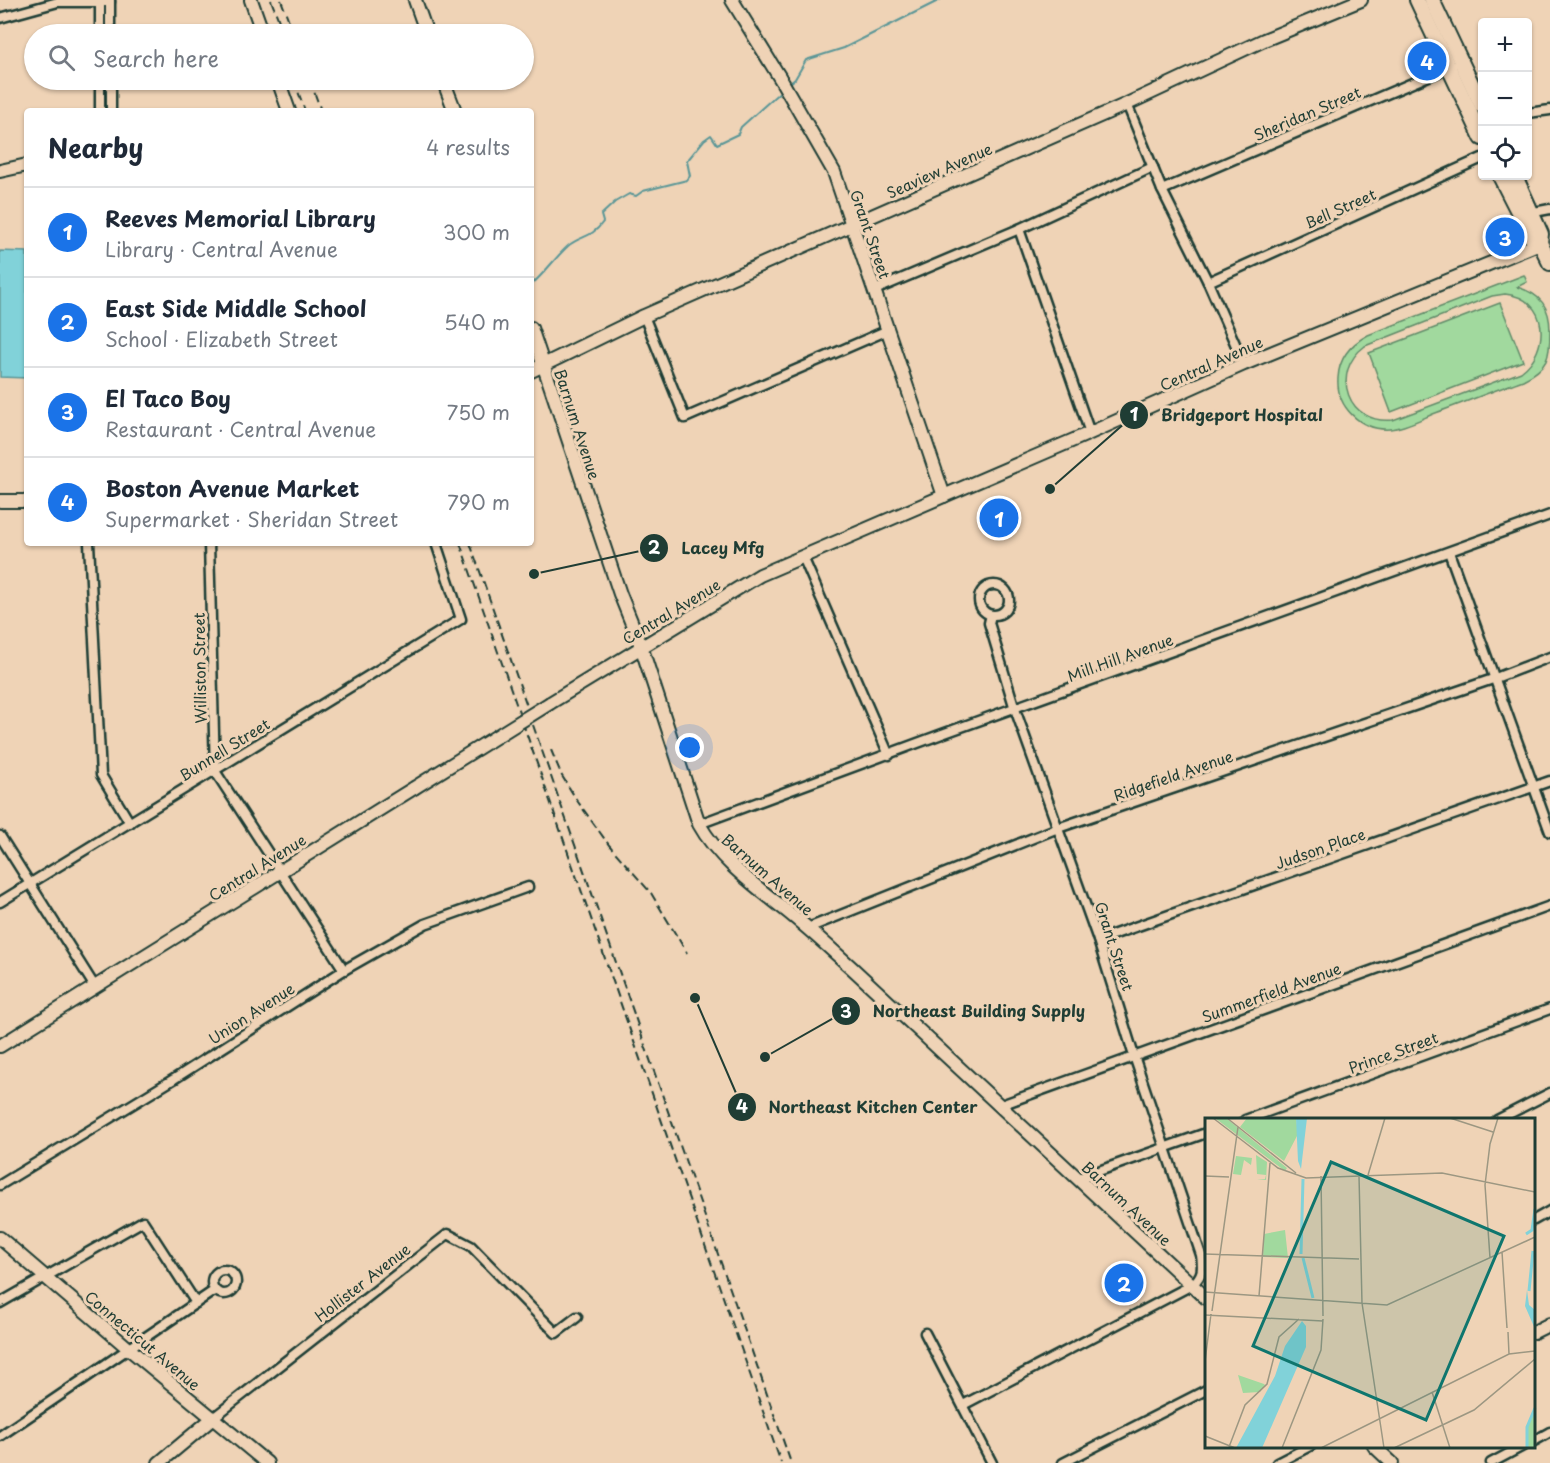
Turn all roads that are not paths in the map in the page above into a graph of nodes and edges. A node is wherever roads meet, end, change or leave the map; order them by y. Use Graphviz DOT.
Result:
graph roads {
  1 [pos="251,0"];
  2 [pos="415,0"];
  3 [pos="732,0"];
  4 [pos="1361,0"];
  5 [pos="1417,0"];
  6 [pos="1432,0"];
  7 [pos="100,1"];
  8 [pos="110,1"];
  9 [pos="0,18"];
  10 [pos="100,24"];
  11 [pos="110,24"];
  12 [pos="259,24"];
  13 [pos="423,24"];
  14 [pos="1436,24"];
  15 [pos="1456,65"];
  16 [pos="100,90"];
  17 [pos="111,90"];
  18 [pos="282,90"];
  19 [pos="447,90"];
  20 [pos="1478,100"];
  21 [pos="1127,104"];
  22 [pos="100,108"];
  23 [pos="111,108"];
  24 [pos="288,108"];
  25 [pos="453,108"];
  26 [pos="1550,110"];
  27 [pos="1532,112"];
  28 [pos="1478,120"];
  29 [pos="1478,160"];
  30 [pos="24,166"];
  31 [pos="1153,167"];
  32 [pos="0,171"];
  33 [pos="1503,180"];
  34 [pos="1516,180"];
  35 [pos="1162,190"];
  36 [pos="1550,209"];
  37 [pos="1526,214"];
  38 [pos="852,225"];
  39 [pos="1019,229"];
  40 [pos="1540,243"];
  41 [pos="1550,263"];
  42 [pos="1208,282"];
  43 [pos="874,291"];
  44 [pos="644,316"];
  45 [pos="888,330"];
  46 [pos="534,337"];
  47 [pos="1244,364"];
  48 [pos="544,367"];
  49 [pos="534,370"];
  50 [pos="1090,433"];
  51 [pos="944,496"];
  52 [pos="0,501"];
  53 [pos="24,501"];
  54 [pos="1550,515"];
  55 [pos="89,546"];
  56 [pos="209,546"];
  57 [pos="437,546"];
  58 [pos="1449,552"];
  59 [pos="803,557"];
  60 [pos="991,615"];
  61 [pos="641,646"];
  62 [pos="1550,657"];
  63 [pos="1493,679"];
  64 [pos="1015,709"];
  65 [pos="889,755"];
  66 [pos="214,771"];
  67 [pos="1550,781"];
  68 [pos="1534,787"];
  69 [pos="130,824"];
  70 [pos="699,824"];
  71 [pos="1058,828"];
  72 [pos="1550,832"];
  73 [pos="0,836"];
  74 [pos="279,871"];
  75 [pos="30,883"];
  76 [pos="528,887"];
  77 [pos="0,902"];
  78 [pos="1550,906"];
  79 [pos="808,928"];
  80 [pos="1098,940"];
  81 [pos="345,970"];
  82 [pos="95,987"];
  83 [pos="1550,1009"];
  84 [pos="0,1046"];
  85 [pos="1134,1056"];
  86 [pos="1550,1093"];
  87 [pos="1001,1105"];
  88 [pos="1248,1118"];
  89 [pos="1499,1118"];
  90 [pos="1205,1133"];
  91 [pos="1165,1149"];
  92 [pos="1079,1179"];
  93 [pos="0,1185"];
  94 [pos="1550,1211"];
  95 [pos="1535,1219"];
  96 [pos="0,1238"];
  97 [pos="1205,1268"];
  98 [pos="45,1276"];
  99 [pos="1192,1285"];
  100 [pos="215,1290"];
  101 [pos="1205,1297"];
  102 [pos="0,1303"];
  103 [pos="196,1303"];
  104 [pos="577,1317"];
  105 [pos="1550,1324"];
  106 [pos="1535,1331"];
  107 [pos="925,1333"];
  108 [pos="128,1348"];
  109 [pos="1205,1391"];
  110 [pos="963,1405"];
  111 [pos="213,1418"];
  112 [pos="1550,1432"];
  113 [pos="0,1436"];
  114 [pos="1535,1440"];
  115 [pos="1307,1448"];
  116 [pos="1376,1448"];
  117 [pos="1519,1448"];
  118 [pos="159,1463"];
  119 [pos="267,1463"];
  120 [pos="992,1463"];
  121 [pos="1063,1463"];
  122 [pos="1277,1463"];
  123 [pos="1392,1463"];
  124 [pos="1491,1463"];
  1 -- 12 [label="main road"];
  2 -- 13 [label="main road"];
  3 -- 38 [label="main road, Grant Street"];
  4 -- 21 [label="main road, Seaview Avenue"];
  5 -- 14 [label="main road"];
  6 -- 14 [label="main road"];
  7 -- 8 [label="street"];
  7 -- 9 [label="street"];
  7 -- 10 [label="street"];
  8 -- 11 [label="street"];
  14 -- 15 [label="main road"];
  15 -- 20 [label="main road"];
  15 -- 28 [label="main road"];
  15 -- 35 [label="street, Sheridan Street"];
  16 -- 22 [label="street"];
  17 -- 23 [label="street"];
  18 -- 24 [label="main road"];
  19 -- 25 [label="main road"];
  21 -- 31 [label="street"];
  21 -- 38 [label="main road, Seaview Avenue"];
  26 -- 27 [label="street"];
  29 -- 42 [label="street, Bell Street"];
  30 -- 32 [label="main road"];
  31 -- 35 [label="street"];
  31 -- 39 [label="street"];
  33 -- 37 [label="main road"];
  34 -- 37 [label="main road"];
  35 -- 42 [label="street"];
  36 -- 37 [label="street"];
  37 -- 40 [label="main road"];
  38 -- 43 [label="main road, Grant Street"];
  38 -- 44 [label="main road, Seaview Avenue"];
  39 -- 43 [label="street"];
  39 -- 50 [label="street"];
  40 -- 41 [label="main road"];
  40 -- 47 [label="main road, Central Avenue"];
  42 -- 47 [label="street"];
  43 -- 45 [label="main road, Grant Street"];
  44 -- 45 [label="street"];
  44 -- 48 [label="main road, Seaview Avenue"];
  45 -- 51 [label="main road, Grant Street"];
  46 -- 48 [label="main road, Barnum Avenue"];
  47 -- 50 [label="main road, Central Avenue"];
  48 -- 49 [label="main road, Seaview Avenue"];
  48 -- 61 [label="main road, Barnum Avenue"];
  50 -- 51 [label="main road, Central Avenue"];
  51 -- 59 [label="main road, Central Avenue"];
  52 -- 53 [label="main road"];
  54 -- 58 [label="street, Mill Hill Avenue"];
  55 -- 69 [label="street"];
  56 -- 66 [label="street, Williston Street"];
  57 -- 66 [label="street, Bunnell Street"];
  58 -- 63 [label="street"];
  58 -- 64 [label="street, Mill Hill Avenue"];
  59 -- 61 [label="main road, Central Avenue"];
  59 -- 65 [label="street"];
  60 -- 64 [label="street, Grant Street"];
  61 -- 70 [label="main road, Barnum Avenue"];
  61 -- 74 [label="main road, Central Avenue, bridge"];
  62 -- 63 [label="street, Ridgefield Avenue"];
  63 -- 68 [label="street"];
  63 -- 71 [label="street, Ridgefield Avenue"];
  64 -- 65 [label="street, Mill Hill Avenue"];
  64 -- 71 [label="street, Grant Street"];
  65 -- 70 [label="street, Mill Hill Avenue"];
  66 -- 69 [label="street, Bunnell Street"];
  66 -- 74 [label="street"];
  67 -- 68 [label="street, Judson Place"];
  68 -- 72 [label="street"];
  68 -- 80 [label="street, Judson Place"];
  69 -- 75 [label="street, Bunnell Street"];
  70 -- 79 [label="main road, Barnum Avenue"];
  71 -- 79 [label="street, Ridgefield Avenue"];
  71 -- 80 [label="street, Grant Street"];
  73 -- 75 [label="street"];
  74 -- 81 [label="street"];
  74 -- 82 [label="main road, Central Avenue"];
  75 -- 77 [label="street, Bunnell Street"];
  75 -- 82 [label="street"];
  76 -- 81 [label="street, Union Avenue"];
  78 -- 85 [label="street, Summerfield Avenue"];
  79 -- 87 [label="main road, Barnum Avenue"];
  80 -- 85 [label="street, Grant Street"];
  81 -- 93 [label="street, Union Avenue"];
  82 -- 84 [label="main road, Central Avenue"];
  83 -- 88 [label="street, Prince Street"];
  85 -- 87 [label="street, Summerfield Avenue"];
  85 -- 91 [label="street, Grant Street"];
  86 -- 89 [label="street"];
  87 -- 92 [label="main road, Barnum Avenue"];
  90 -- 91 [label="street"];
  91 -- 92 [label="street"];
  91 -- 97 [label="street, Grant Street"];
  92 -- 99 [label="main road, Barnum Avenue"];
  94 -- 95 [label="street"];
  96 -- 98 [label="main road, Connecticut Avenue"];
  97 -- 99 [label="street, Grant Street"];
  98 -- 102 [label="street"];
  98 -- 103 [label="street"];
  98 -- 108 [label="main road, Connecticut Avenue"];
  99 -- 101 [label="main road, Barnum Avenue"];
  99 -- 110 [label="street"];
  100 -- 103 [label="street"];
  103 -- 108 [label="street"];
  104 -- 111 [label="street, Hollister Avenue"];
  105 -- 106 [label="main road"];
  107 -- 110 [label="street"];
  108 -- 111 [label="main road, Connecticut Avenue"];
  108 -- 113 [label="street"];
  109 -- 121 [label="street"];
  110 -- 120 [label="street"];
  111 -- 118 [label="main road, Hollister Avenue"];
  111 -- 119 [label="main road, Connecticut Avenue"];
  112 -- 114 [label="street"];
  115 -- 122 [label="street"];
  116 -- 123 [label="main road"];
  117 -- 124 [label="street"];
}
